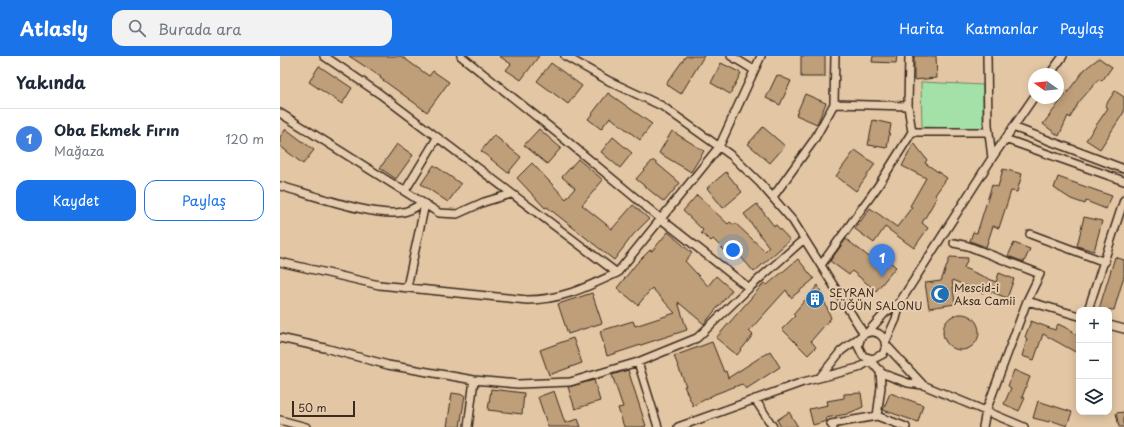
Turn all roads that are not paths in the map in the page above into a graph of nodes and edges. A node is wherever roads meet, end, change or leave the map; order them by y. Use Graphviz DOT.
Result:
graph roads {
  1 [pos="324,56"];
  2 [pos="461,56"];
  3 [pos="565,56"];
  4 [pos="731,56"];
  5 [pos="761,56"];
  6 [pos="835,56"];
  7 [pos="909,56"];
  8 [pos="987,56"];
  9 [pos="1063,56"];
  10 [pos="1054,68"];
  11 [pos="754,70"];
  12 [pos="834,104"];
  13 [pos="1029,104"];
  14 [pos="908,106"];
  15 [pos="280,113"];
  16 [pos="1013,126"];
  17 [pos="912,132"];
  18 [pos="989,132"];
  19 [pos="437,138"];
  20 [pos="1005,139"];
  21 [pos="719,147"];
  22 [pos="992,158"];
  23 [pos="1124,169"];
  24 [pos="1124,181"];
  25 [pos="280,186"];
  26 [pos="405,191"];
  27 [pos="511,194"];
  28 [pos="773,197"];
  29 [pos="1124,200"];
  30 [pos="424,203"];
  31 [pos="661,219"];
  32 [pos="1030,234"];
  33 [pos="804,239"];
  34 [pos="954,243"];
  35 [pos="280,262"];
  36 [pos="1105,262"];
  37 [pos="821,266"];
  38 [pos="617,273"];
  39 [pos="406,287"];
  40 [pos="749,288"];
  41 [pos="1027,301"];
  42 [pos="900,302"];
  43 [pos="1089,307"];
  44 [pos="1076,315"];
  45 [pos="1112,326"];
  46 [pos="1124,329"];
  47 [pos="864,334"];
  48 [pos="280,338"];
  49 [pos="886,344"];
  50 [pos="872,359"];
  51 [pos="638,362"];
  52 [pos="880,373"];
  53 [pos="820,376"];
  54 [pos="474,380"];
  55 [pos="923,385"];
  56 [pos="755,399"];
  57 [pos="986,411"];
  58 [pos="877,416"];
  59 [pos="280,420"];
  60 [pos="306,427"];
  61 [pos="468,427"];
  62 [pos="658,427"];
  63 [pos="678,427"];
  64 [pos="773,427"];
  65 [pos="833,427"];
  66 [pos="906,427"];
  67 [pos="983,427"];
  68 [pos="1024,427"];
  1 -- 19 [label="street"];
  2 -- 31 [label="street"];
  3 -- 21 [label="street"];
  4 -- 11 [label="street"];
  5 -- 11 [label="street"];
  6 -- 12 [label="street"];
  7 -- 14 [label="street"];
  8 -- 18 [label="street"];
  9 -- 10 [label="street"];
  11 -- 21 [label="street"];
  12 -- 14 [label="street"];
  12 -- 28 [label="street"];
  13 -- 16 [label="street"];
  14 -- 17 [label="street"];
  15 -- 26 [label="street"];
  16 -- 20 [label="street"];
  16 -- 23 [label="street"];
  17 -- 18 [label="street"];
  17 -- 37 [label="street"];
  18 -- 22 [label="street"];
  19 -- 26 [label="street"];
  19 -- 27 [label="street"];
  20 -- 22 [label="street"];
  20 -- 24 [label="street"];
  21 -- 28 [label="street"];
  21 -- 31 [label="street"];
  22 -- 42 [label="street"];
  25 -- 30 [label="street"];
  26 -- 30 [label="street"];
  27 -- 30 [label="street"];
  27 -- 38 [label="street"];
  28 -- 33 [label="street"];
  29 -- 36 [label="street"];
  30 -- 39 [label="street"];
  31 -- 38 [label="street"];
  31 -- 40 [label="street"];
  32 -- 36 [label="street"];
  33 -- 37 [label="street"];
  33 -- 40 [label="street"];
  34 -- 41 [label="street"];
  35 -- 39 [label="street"];
  36 -- 43 [label="street"];
  37 -- 47 [label="street"];
  38 -- 39 [label="street"];
  40 -- 51 [label="street"];
  41 -- 44 [label="street"];
  41 -- 57 [label="street"];
  42 -- 47 [label="street"];
  42 -- 49 [label="street"];
  45 -- 46 [label="street"];
  47 -- 49 [label="street"];
  47 -- 50 [label="street"];
  47 -- 53 [label="street"];
  48 -- 54 [label="street"];
  49 -- 50 [label="street"];
  49 -- 55 [label="street"];
  50 -- 52 [label="street"];
  50 -- 53 [label="street"];
  51 -- 54 [label="street"];
  51 -- 62 [label="street"];
  52 -- 55 [label="street"];
  52 -- 58 [label="street"];
  53 -- 56 [label="street"];
  54 -- 61 [label="street"];
  55 -- 57 [label="street"];
  56 -- 63 [label="street"];
  56 -- 64 [label="street"];
  57 -- 67 [label="street"];
  57 -- 68 [label="street"];
  58 -- 65 [label="street"];
  58 -- 66 [label="street"];
  59 -- 60 [label="street"];
}
